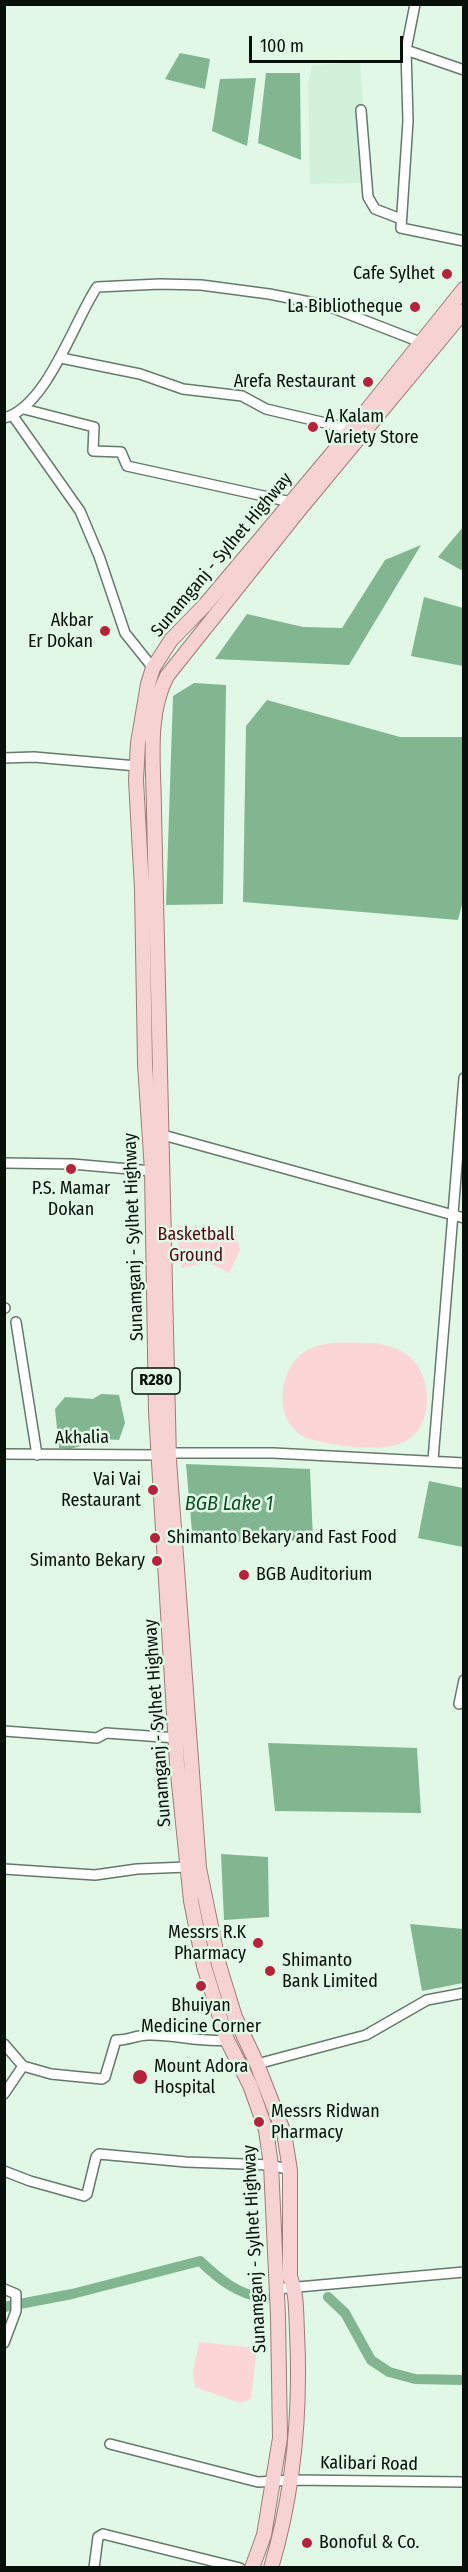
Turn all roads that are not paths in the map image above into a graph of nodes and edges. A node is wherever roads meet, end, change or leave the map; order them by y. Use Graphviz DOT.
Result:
graph roads {
  1 [pos="415,4"];
  2 [pos="406,50"];
  3 [pos="464,70"];
  4 [pos="361,110"];
  5 [pos="401,219"];
  6 [pos="464,241"];
  7 [pos="464,289"];
  8 [pos="464,311"];
  9 [pos="420,342"];
  10 [pos="61,358"];
  11 [pos="24,409"];
  12 [pos="9,417"];
  13 [pos="351,429"];
  14 [pos="291,502"];
  15 [pos="153,668"];
  16 [pos="4,758"];
  17 [pos="137,766"];
  18 [pos="464,1078"];
  19 [pos="163,1135"];
  20 [pos="4,1163"];
  21 [pos="152,1172"];
  22 [pos="459,1217"];
  23 [pos="16,1322"];
  24 [pos="4,1454"];
  25 [pos="164,1454"];
  26 [pos="37,1455"];
  27 [pos="433,1460"];
  28 [pos="464,1462"];
  29 [pos="464,1680"];
  30 [pos="459,1704"];
  31 [pos="4,1731"];
  32 [pos="177,1738"];
  33 [pos="187,1867"];
  34 [pos="4,1869"];
  35 [pos="464,1993"];
  36 [pos="227,2040"];
  37 [pos="4,2044"];
  38 [pos="257,2064"];
  39 [pos="23,2066"];
  40 [pos="4,2094"];
  41 [pos="271,2165"];
  42 [pos="290,2170"];
  43 [pos="4,2171"];
  44 [pos="464,2272"];
  45 [pos="294,2288"];
  46 [pos="4,2289"];
  47 [pos="276,2289"];
  48 [pos="4,2343"];
  49 [pos="110,2444"];
  50 [pos="292,2480"];
  51 [pos="274,2482"];
  52 [pos="464,2482"];
  53 [pos="94,2568"];
  54 [pos="240,2568"];
  55 [pos="252,2568"];
  56 [pos="271,2568"];
  1 -- 2 [label="street"];
  2 -- 3 [label="street"];
  2 -- 5 [label="street"];
  4 -- 5 [label="street"];
  5 -- 6 [label="street"];
  7 -- 9 [label="main road, Sunamganj - Sylhet Highway / R280"];
  8 -- 19 [label="main road, Sunamganj - Sylhet Highway / R280"];
  9 -- 10 [label="street"];
  9 -- 13 [label="main road, Sunamganj - Sylhet Highway / R280"];
  10 -- 11 [label="street"];
  10 -- 13 [label="street"];
  11 -- 12 [label="street"];
  11 -- 14 [label="street"];
  12 -- 15 [label="street"];
  13 -- 14 [label="main road, Sunamganj - Sylhet Highway / R280"];
  14 -- 15 [label="main road, Sunamganj - Sylhet Highway / R280"];
  15 -- 17 [label="main road, Sunamganj - Sylhet Highway / R280"];
  16 -- 17 [label="street"];
  17 -- 21 [label="main road, Sunamganj - Sylhet Highway / R280"];
  18 -- 22 [label="street"];
  19 -- 22 [label="street"];
  19 -- 25 [label="main road, Sunamganj - Sylhet Highway / R280"];
  20 -- 21 [label="street"];
  21 -- 25 [label="main road, Sunamganj - Sylhet Highway / R280"];
  22 -- 27 [label="street"];
  23 -- 26 [label="street"];
  24 -- 26 [label="street, Akhalia"];
  25 -- 26 [label="street, Akhalia"];
  25 -- 27 [label="street, Akhalia"];
  25 -- 32 [label="main road, Sunamganj - Sylhet Highway / R280"];
  25 -- 38 [label="main road, Sunamganj - Sylhet Highway / R280"];
  27 -- 28 [label="street, Akhalia"];
  29 -- 30 [label="street"];
  31 -- 32 [label="street"];
  32 -- 33 [label="main road, Sunamganj - Sylhet Highway / R280"];
  33 -- 34 [label="street"];
  33 -- 36 [label="main road, Sunamganj - Sylhet Highway / R280"];
  35 -- 38 [label="street"];
  36 -- 39 [label="street"];
  36 -- 41 [label="main road, Sunamganj - Sylhet Highway / R280"];
  37 -- 39 [label="street"];
  38 -- 42 [label="main road, Sunamganj - Sylhet Highway / R280"];
  39 -- 40 [label="street"];
  41 -- 42 [label="street"];
  41 -- 43 [label="street"];
  41 -- 47 [label="main road, Sunamganj - Sylhet Highway / R280"];
  42 -- 45 [label="main road, Sunamganj - Sylhet Highway / R280"];
  44 -- 45 [label="street"];
  45 -- 47 [label="street"];
  45 -- 50 [label="main road, Sunamganj - Sylhet Highway / R280"];
  46 -- 48 [label="street"];
  47 -- 51 [label="main road, Sunamganj - Sylhet Highway / R280"];
  49 -- 51 [label="street, Kalibari Road"];
  50 -- 51 [label="street, Kalibari Road"];
  50 -- 52 [label="street, Kalibari Road"];
  50 -- 56 [label="main road, Sunamganj - Sylhet Highway / R280"];
  51 -- 55 [label="main road, Sunamganj - Sylhet Highway / R280"];
  53 -- 54 [label="street"];
}
